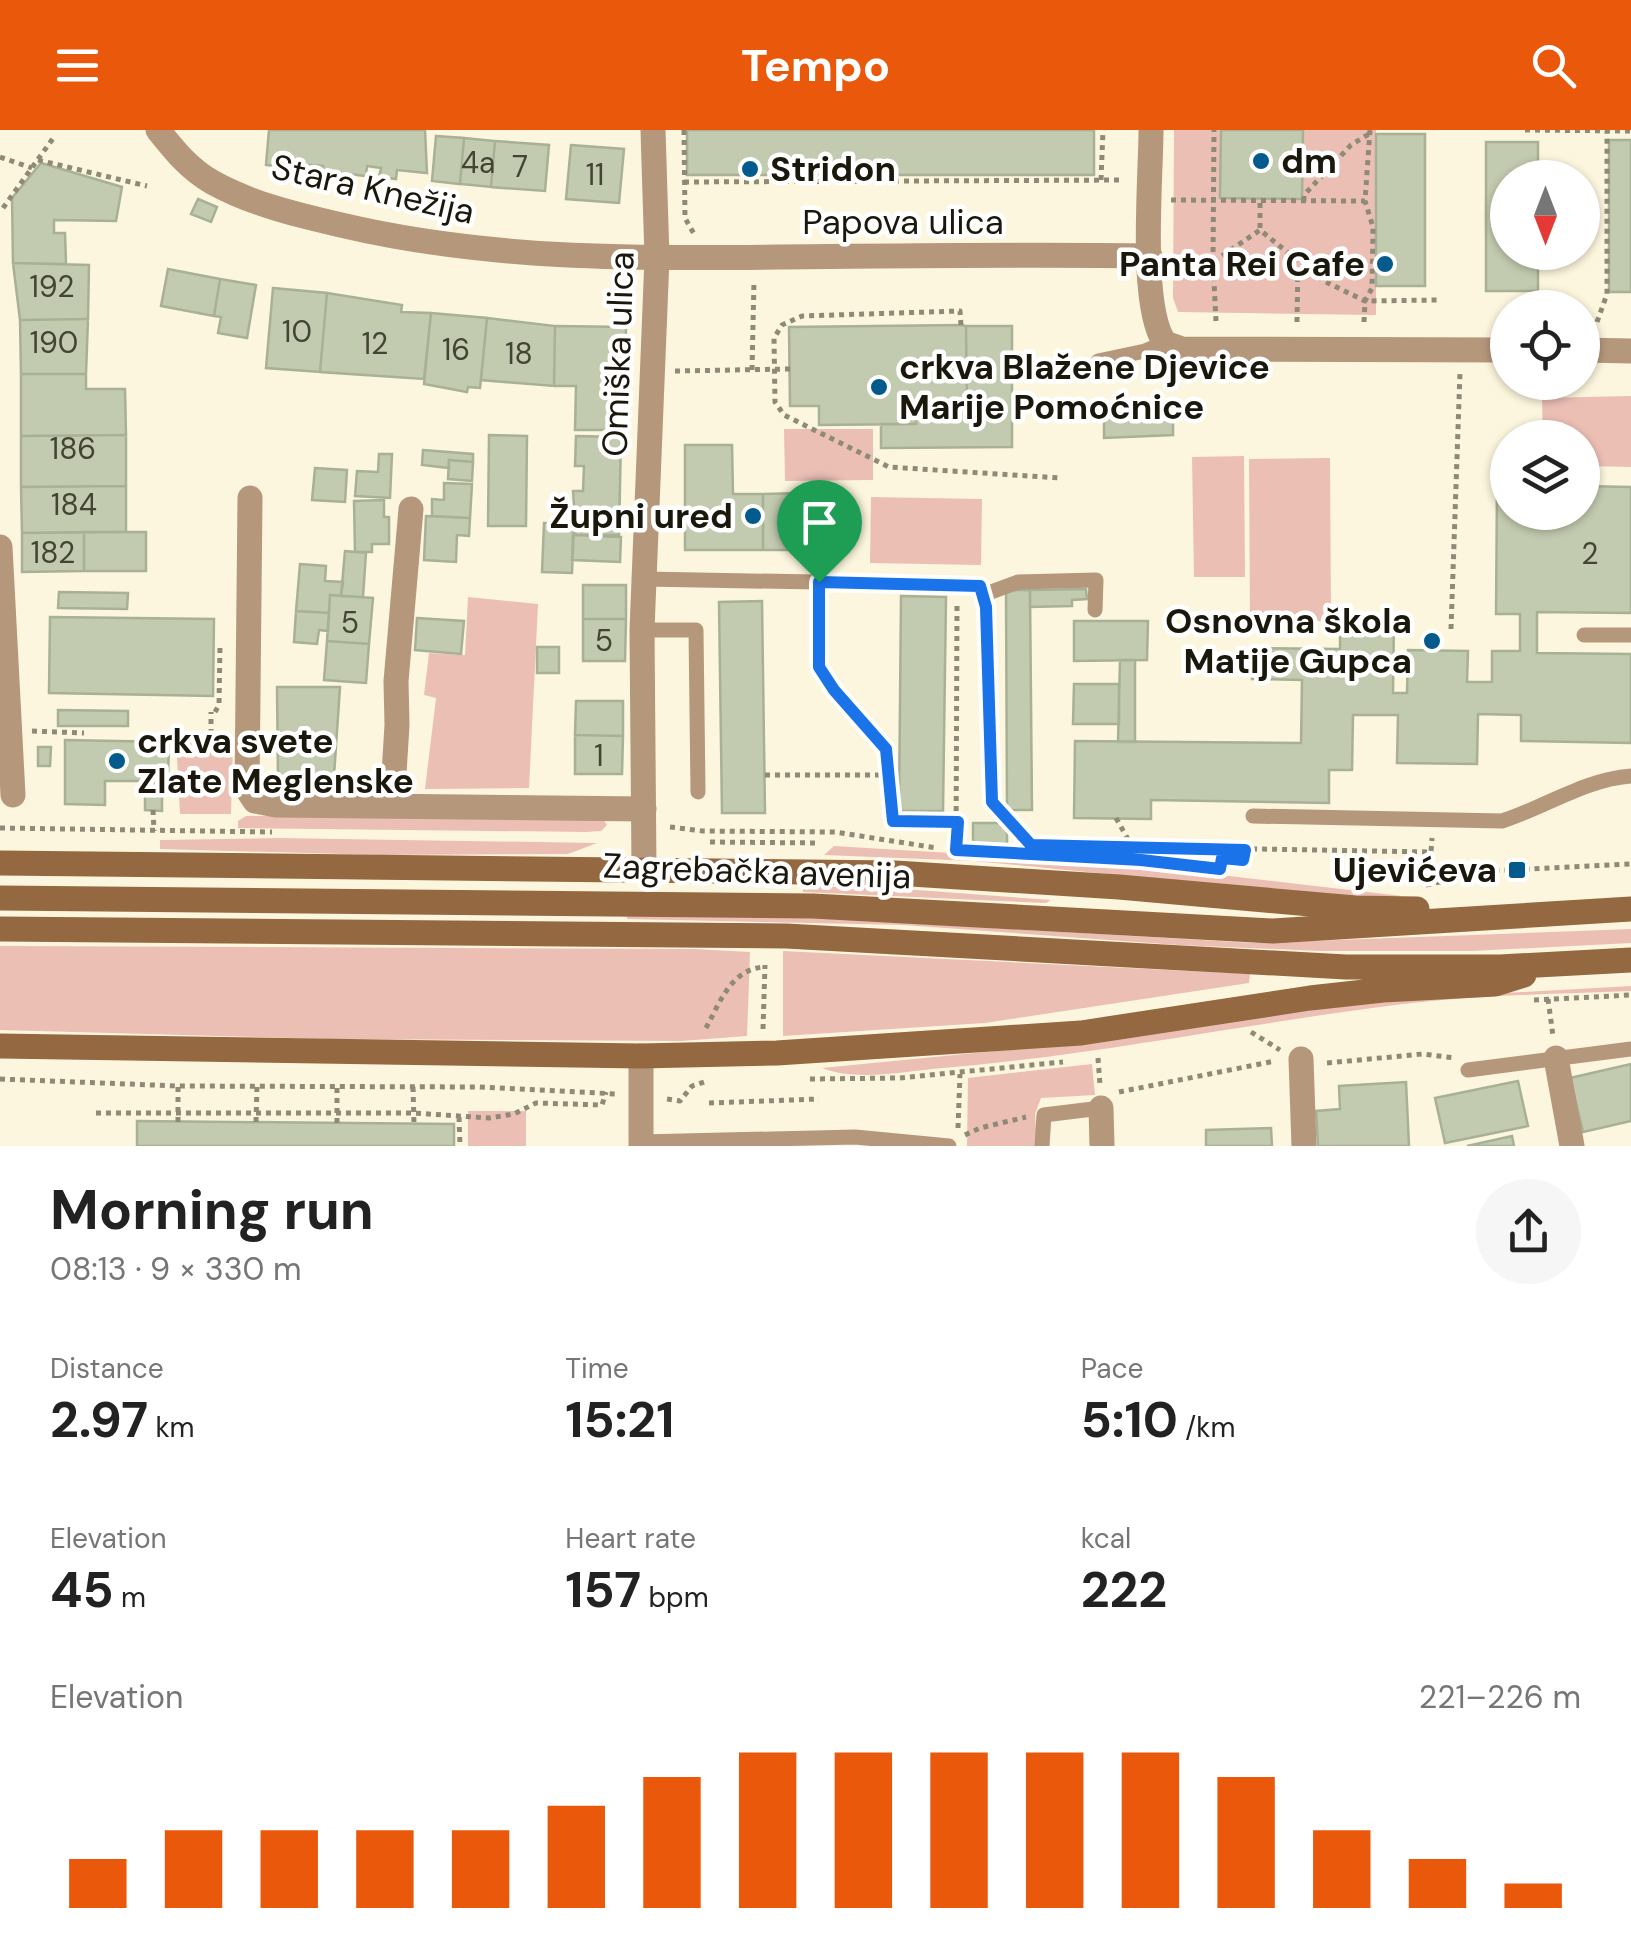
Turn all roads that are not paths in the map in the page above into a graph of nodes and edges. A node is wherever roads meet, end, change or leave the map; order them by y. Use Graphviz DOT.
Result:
graph roads {
  1 [pos="158,130"];
  2 [pos="652,130"];
  3 [pos="1152,130"];
  4 [pos="1150,256"];
  5 [pos="657,258"];
  6 [pos="1165,343"];
  7 [pos="1490,350"];
  8 [pos="1600,350"];
  9 [pos="1631,351"];
  10 [pos="1098,361"];
  11 [pos="250,498"];
  12 [pos="412,509"];
  13 [pos="0,547"];
  14 [pos="645,579"];
  15 [pos="819,582"];
  16 [pos="983,595"];
  17 [pos="1094,610"];
  18 [pos="642,630"];
  19 [pos="1584,634"];
  20 [pos="1631,634"];
  21 [pos="819,667"];
  22 [pos="1631,776"];
  23 [pos="698,792"];
  24 [pos="13,795"];
  25 [pos="992,802"];
  26 [pos="392,806"];
  27 [pos="1253,816"];
  28 [pos="653,817"];
  29 [pos="0,863"];
  30 [pos="644,868"];
  31 [pos="0,898"];
  32 [pos="1631,909"];
  33 [pos="1501,918"];
  34 [pos="0,929"];
  35 [pos="1631,960"];
  36 [pos="1557,964"];
  37 [pos="0,1046"];
  38 [pos="1631,1049"];
  39 [pos="640,1056"];
  40 [pos="1556,1058"];
  41 [pos="1298,1060"];
  42 [pos="1468,1070"];
  43 [pos="1105,1101"];
  44 [pos="953,1142"];
  45 [pos="641,1144"];
  46 [pos="1042,1146"];
  47 [pos="1102,1146"];
  48 [pos="1304,1146"];
  49 [pos="1572,1146"];
  1 -- 5 [label="street, Stara Knežija"];
  2 -- 5 [label="street, Omiška ulica"];
  3 -- 4 [label="street"];
  4 -- 5 [label="street, Papova ulica"];
  4 -- 6 [label="street"];
  5 -- 14 [label="street, Omiška ulica"];
  6 -- 7 [label="street"];
  6 -- 10 [label="lane"];
  8 -- 9 [label="street"];
  11 -- 26 [label="street, Zagrebačka avenija"];
  12 -- 26 [label="street"];
  13 -- 24 [label="street"];
  14 -- 15 [label="lane"];
  14 -- 18 [label="street, Omiška ulica"];
  15 -- 16 [label="lane"];
  15 -- 21 [label="lane"];
  16 -- 17 [label="lane"];
  16 -- 25 [label="lane"];
  18 -- 23 [label="lane"];
  18 -- 28 [label="street, Omiška ulica"];
  19 -- 20 [label="lane"];
  22 -- 27 [label="lane"];
  26 -- 28 [label="street, Zagrebačka avenija"];
  28 -- 30 [label="street, Omiška ulica"];
  29 -- 30 [label="main road"];
  30 -- 33 [label="main road"];
  31 -- 33 [label="main road, Zagrebačka avenija"];
  32 -- 33 [label="main road, Zagrebačka avenija"];
  34 -- 36 [label="main road, Zagrebačka avenija"];
  35 -- 36 [label="main road, Zagrebačka avenija"];
  36 -- 39 [label="main road"];
  37 -- 39 [label="main road"];
  38 -- 40 [label="lane"];
  39 -- 45 [label="street"];
  40 -- 42 [label="lane"];
  40 -- 49 [label="street"];
  41 -- 48 [label="street"];
  43 -- 46 [label="lane"];
  43 -- 47 [label="street"];
  44 -- 45 [label="lane"];
}
